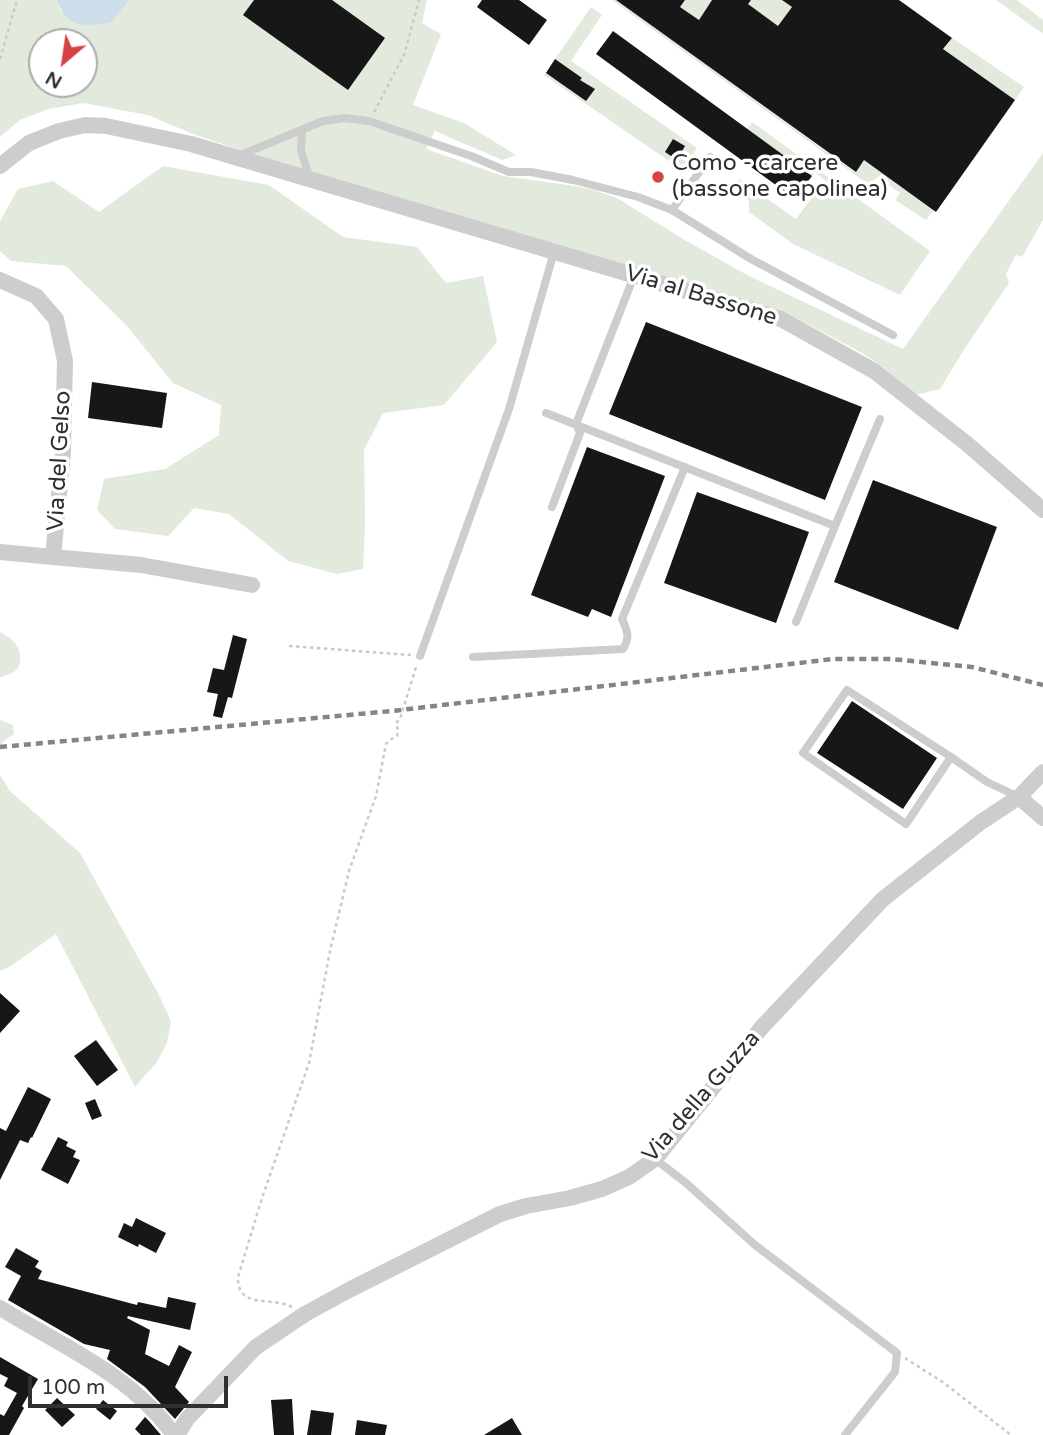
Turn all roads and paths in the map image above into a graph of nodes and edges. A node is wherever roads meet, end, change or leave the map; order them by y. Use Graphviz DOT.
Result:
graph roads {
  1 [pos="17,0"];
  2 [pos="419,0"];
  3 [pos="0,59"];
  4 [pos="369,121"];
  5 [pos="302,130"];
  6 [pos="236,157"];
  7 [pos="710,157"];
  8 [pos="0,166"];
  9 [pos="310,179"];
  10 [pos="672,209"];
  11 [pos="554,252"];
  12 [pos="634,276"];
  13 [pos="0,280"];
  14 [pos="893,335"];
  15 [pos="546,413"];
  16 [pos="880,419"];
  17 [pos="576,424"];
  18 [pos="685,467"];
  19 [pos="552,507"];
  20 [pos="1043,510"];
  21 [pos="835,526"];
  22 [pos="0,552"];
  23 [pos="54,557"];
  24 [pos="251,585"];
  25 [pos="796,622"];
  26 [pos="289,646"];
  27 [pos="420,656"];
  28 [pos="473,657"];
  29 [pos="951,757"];
  30 [pos="1043,772"];
  31 [pos="1019,797"];
  32 [pos="1043,818"];
  33 [pos="655,1158"];
  34 [pos="0,1308"];
  35 [pos="305,1314"];
  36 [pos="897,1353"];
  37 [pos="175,1435"];
  38 [pos="845,1435"];
  39 [pos="1011,1435"];
  1 -- 3 [label="path"];
  2 -- 4 [label="path"];
  4 -- 5 [label="lane, Via al Bassone"];
  4 -- 10 [label="lane, Via al Bassone"];
  5 -- 6 [label="lane, Via al Bassone"];
  5 -- 9 [label="lane"];
  6 -- 8 [label="street, Via al Bassone"];
  6 -- 9 [label="street, Via al Bassone"];
  7 -- 10 [label="lane"];
  9 -- 11 [label="street, Via al Bassone"];
  10 -- 14 [label="lane, Via al Bassone"];
  11 -- 12 [label="street, Via al Bassone"];
  11 -- 27 [label="lane"];
  12 -- 17 [label="lane"];
  12 -- 20 [label="street, Via al Bassone"];
  13 -- 23 [label="street, Via del Gelso"];
  15 -- 17 [label="lane"];
  16 -- 21 [label="lane"];
  17 -- 18 [label="lane"];
  17 -- 19 [label="lane"];
  18 -- 21 [label="lane"];
  18 -- 28 [label="lane"];
  21 -- 25 [label="lane"];
  22 -- 23 [label="street"];
  23 -- 24 [label="street, Via del Gelso"];
  26 -- 27 [label="path"];
  27 -- 35 [label="path"];
  29 -- 29 [label="lane"];
  29 -- 31 [label="lane"];
  30 -- 31 [label="street, Via della Guzza"];
  31 -- 32 [label="street"];
  31 -- 33 [label="street, Via della Guzza"];
  33 -- 35 [label="street, Via della Guzza"];
  33 -- 36 [label="lane"];
  34 -- 37 [label="street"];
  35 -- 37 [label="street, Via della Guzza"];
  36 -- 38 [label="lane"];
  36 -- 39 [label="path"];
}
